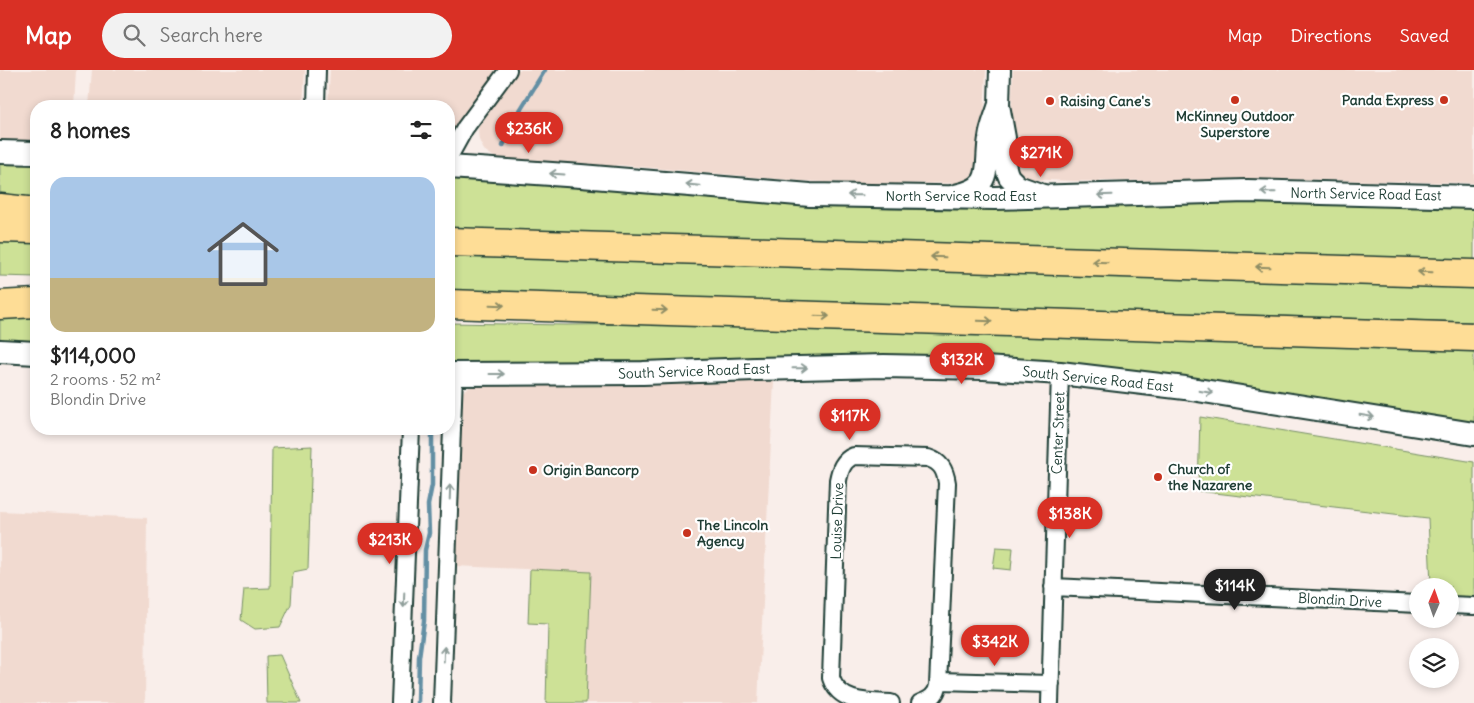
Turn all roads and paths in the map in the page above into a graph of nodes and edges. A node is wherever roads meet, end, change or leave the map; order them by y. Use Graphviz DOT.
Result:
graph roads {
  1 [pos="317,70"];
  2 [pos="508,70"];
  3 [pos="1000,70"];
  4 [pos="316,100"];
  5 [pos="998,105"];
  6 [pos="455,146"];
  7 [pos="0,152"];
  8 [pos="30,153"];
  9 [pos="455,167"];
  10 [pos="942,197"];
  11 [pos="1055,197"];
  12 [pos="1474,197"];
  13 [pos="0,208"];
  14 [pos="30,211"];
  15 [pos="0,228"];
  16 [pos="30,229"];
  17 [pos="455,242"];
  18 [pos="1474,274"];
  19 [pos="0,289"];
  20 [pos="30,290"];
  21 [pos="30,303"];
  22 [pos="455,304"];
  23 [pos="0,305"];
  24 [pos="1474,337"];
  25 [pos="0,351"];
  26 [pos="30,353"];
  27 [pos="1060,373"];
  28 [pos="455,374"];
  29 [pos="1474,434"];
  30 [pos="411,435"];
  31 [pos="449,435"];
  32 [pos="1053,587"];
  33 [pos="1409,604"];
  34 [pos="1459,605"];
  35 [pos="1474,606"];
  36 [pos="939,681"];
  37 [pos="1051,684"];
  38 [pos="400,703"];
  39 [pos="442,703"];
  40 [pos="891,703"];
  41 [pos="920,703"];
  42 [pos="1050,703"];
  1 -- 4 [label="street"];
  2 -- 6 [label="street"];
  3 -- 5 [label="street"];
  5 -- 10 [label="street"];
  5 -- 11 [label="street"];
  7 -- 8 [label="main road"];
  10 -- 9 [label="main road, North Service Road East, one-way"];
  10 -- 11 [label="main road, North Service Road East"];
  12 -- 11 [label="main road, North Service Road East, one-way"];
  13 -- 14 [label="highway"];
  15 -- 16 [label="highway"];
  18 -- 17 [label="highway, one-way"];
  19 -- 20 [label="highway"];
  21 -- 23 [label="highway"];
  22 -- 24 [label="highway, one-way"];
  25 -- 26 [label="main road"];
  28 -- 27 [label="main road, South Service Road East, one-way"];
  27 -- 29 [label="main road, South Service Road East, one-way"];
  27 -- 32 [label="street, Center Street"];
  30 -- 38 [label="street, one-way"];
  39 -- 31 [label="street, one-way"];
  32 -- 33 [label="street, Blondin Drive"];
  32 -- 37 [label="street, Center Street"];
  34 -- 35 [label="street"];
  36 -- 37 [label="street"];
  36 -- 40 [label="street, Louise Drive"];
  36 -- 41 [label="street, Louise Drive"];
  37 -- 42 [label="street, Center Street"];
}
